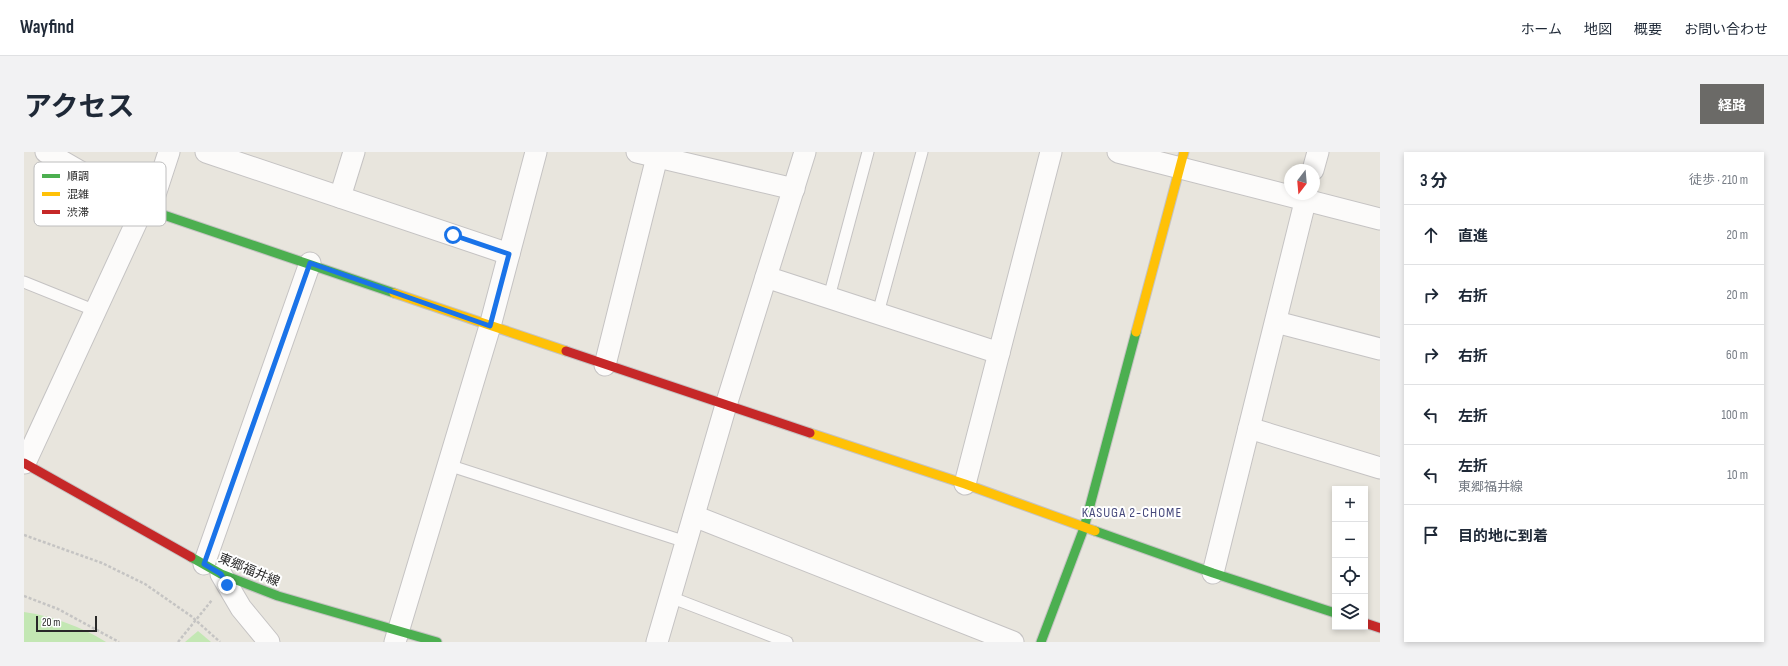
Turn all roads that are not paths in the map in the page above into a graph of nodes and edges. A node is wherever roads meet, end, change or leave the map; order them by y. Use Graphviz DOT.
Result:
graph roads {
  1 [pos="46,152"];
  2 [pos="169,152"];
  3 [pos="206,152"];
  4 [pos="354,152"];
  5 [pos="536,152"];
  6 [pos="637,152"];
  7 [pos="806,152"];
  8 [pos="868,152"];
  9 [pos="922,152"];
  10 [pos="1051,152"];
  11 [pos="1118,152"];
  12 [pos="1318,152"];
  13 [pos="657,157"];
  14 [pos="1182,159"];
  15 [pos="64,162"];
  16 [pos="165,162"];
  17 [pos="1315,164"];
  18 [pos="794,189"];
  19 [pos="1284,190"];
  20 [pos="340,197"];
  21 [pos="1306,200"];
  22 [pos="1317,200"];
  23 [pos="166,215"];
  24 [pos="1380,219"];
  25 [pos="138,226"];
  26 [pos="509,254"];
  27 [pos="310,263"];
  28 [pos="766,277"];
  29 [pos="24,282"];
  30 [pos="829,297"];
  31 [pos="96,311"];
  32 [pos="878,313"];
  33 [pos="1276,322"];
  34 [pos="490,326"];
  35 [pos="1380,350"];
  36 [pos="999,353"];
  37 [pos="605,365"];
  38 [pos="726,405"];
  39 [pos="1249,428"];
  40 [pos="24,463"];
  41 [pos="448,465"];
  42 [pos="1380,468"];
  43 [pos="965,484"];
  44 [pos="694,516"];
  45 [pos="1084,528"];
  46 [pos="686,542"];
  47 [pos="212,569"];
  48 [pos="1213,573"];
  49 [pos="670,597"];
  50 [pos="1332,612"];
  51 [pos="1368,624"];
  52 [pos="1380,628"];
  53 [pos="397,637"];
  54 [pos="269,642"];
  55 [pos="437,642"];
  56 [pos="656,642"];
  57 [pos="787,642"];
  58 [pos="1013,642"];
  59 [pos="1042,642"];
  1 -- 15 [label="street"];
  2 -- 16 [label="street"];
  3 -- 20 [label="street"];
  4 -- 20 [label="street"];
  5 -- 26 [label="street"];
  6 -- 13 [label="street"];
  7 -- 18 [label="street"];
  8 -- 30 [label="lane"];
  9 -- 32 [label="lane"];
  10 -- 36 [label="street"];
  11 -- 14 [label="street"];
  12 -- 17 [label="street"];
  13 -- 18 [label="street"];
  13 -- 37 [label="street"];
  14 -- 19 [label="street"];
  14 -- 45 [label="street"];
  18 -- 28 [label="street"];
  20 -- 26 [label="street"];
  21 -- 33 [label="street"];
  22 -- 24 [label="street"];
  23 -- 27 [label="street"];
  25 -- 31 [label="street"];
  26 -- 34 [label="street"];
  27 -- 34 [label="street"];
  27 -- 47 [label="street"];
  28 -- 30 [label="street"];
  28 -- 38 [label="street"];
  29 -- 31 [label="lane"];
  30 -- 32 [label="street"];
  31 -- 40 [label="street"];
  32 -- 36 [label="street"];
  33 -- 35 [label="street"];
  33 -- 39 [label="street"];
  34 -- 37 [label="street"];
  34 -- 41 [label="street"];
  36 -- 43 [label="street"];
  37 -- 38 [label="street"];
  38 -- 43 [label="street"];
  38 -- 44 [label="street"];
  39 -- 42 [label="street"];
  39 -- 48 [label="street"];
  40 -- 47 [label="street, 東郷福井線"];
  41 -- 46 [label="lane"];
  41 -- 53 [label="street"];
  43 -- 45 [label="street"];
  44 -- 46 [label="street"];
  44 -- 58 [label="street"];
  45 -- 48 [label="street"];
  45 -- 59 [label="street"];
  46 -- 49 [label="street"];
  47 -- 53 [label="street, 東郷福井線"];
  47 -- 54 [label="street"];
  48 -- 50 [label="street"];
  49 -- 56 [label="street"];
  49 -- 57 [label="lane"];
  51 -- 52 [label="street"];
  53 -- 55 [label="street, 東郷福井線"];
}
